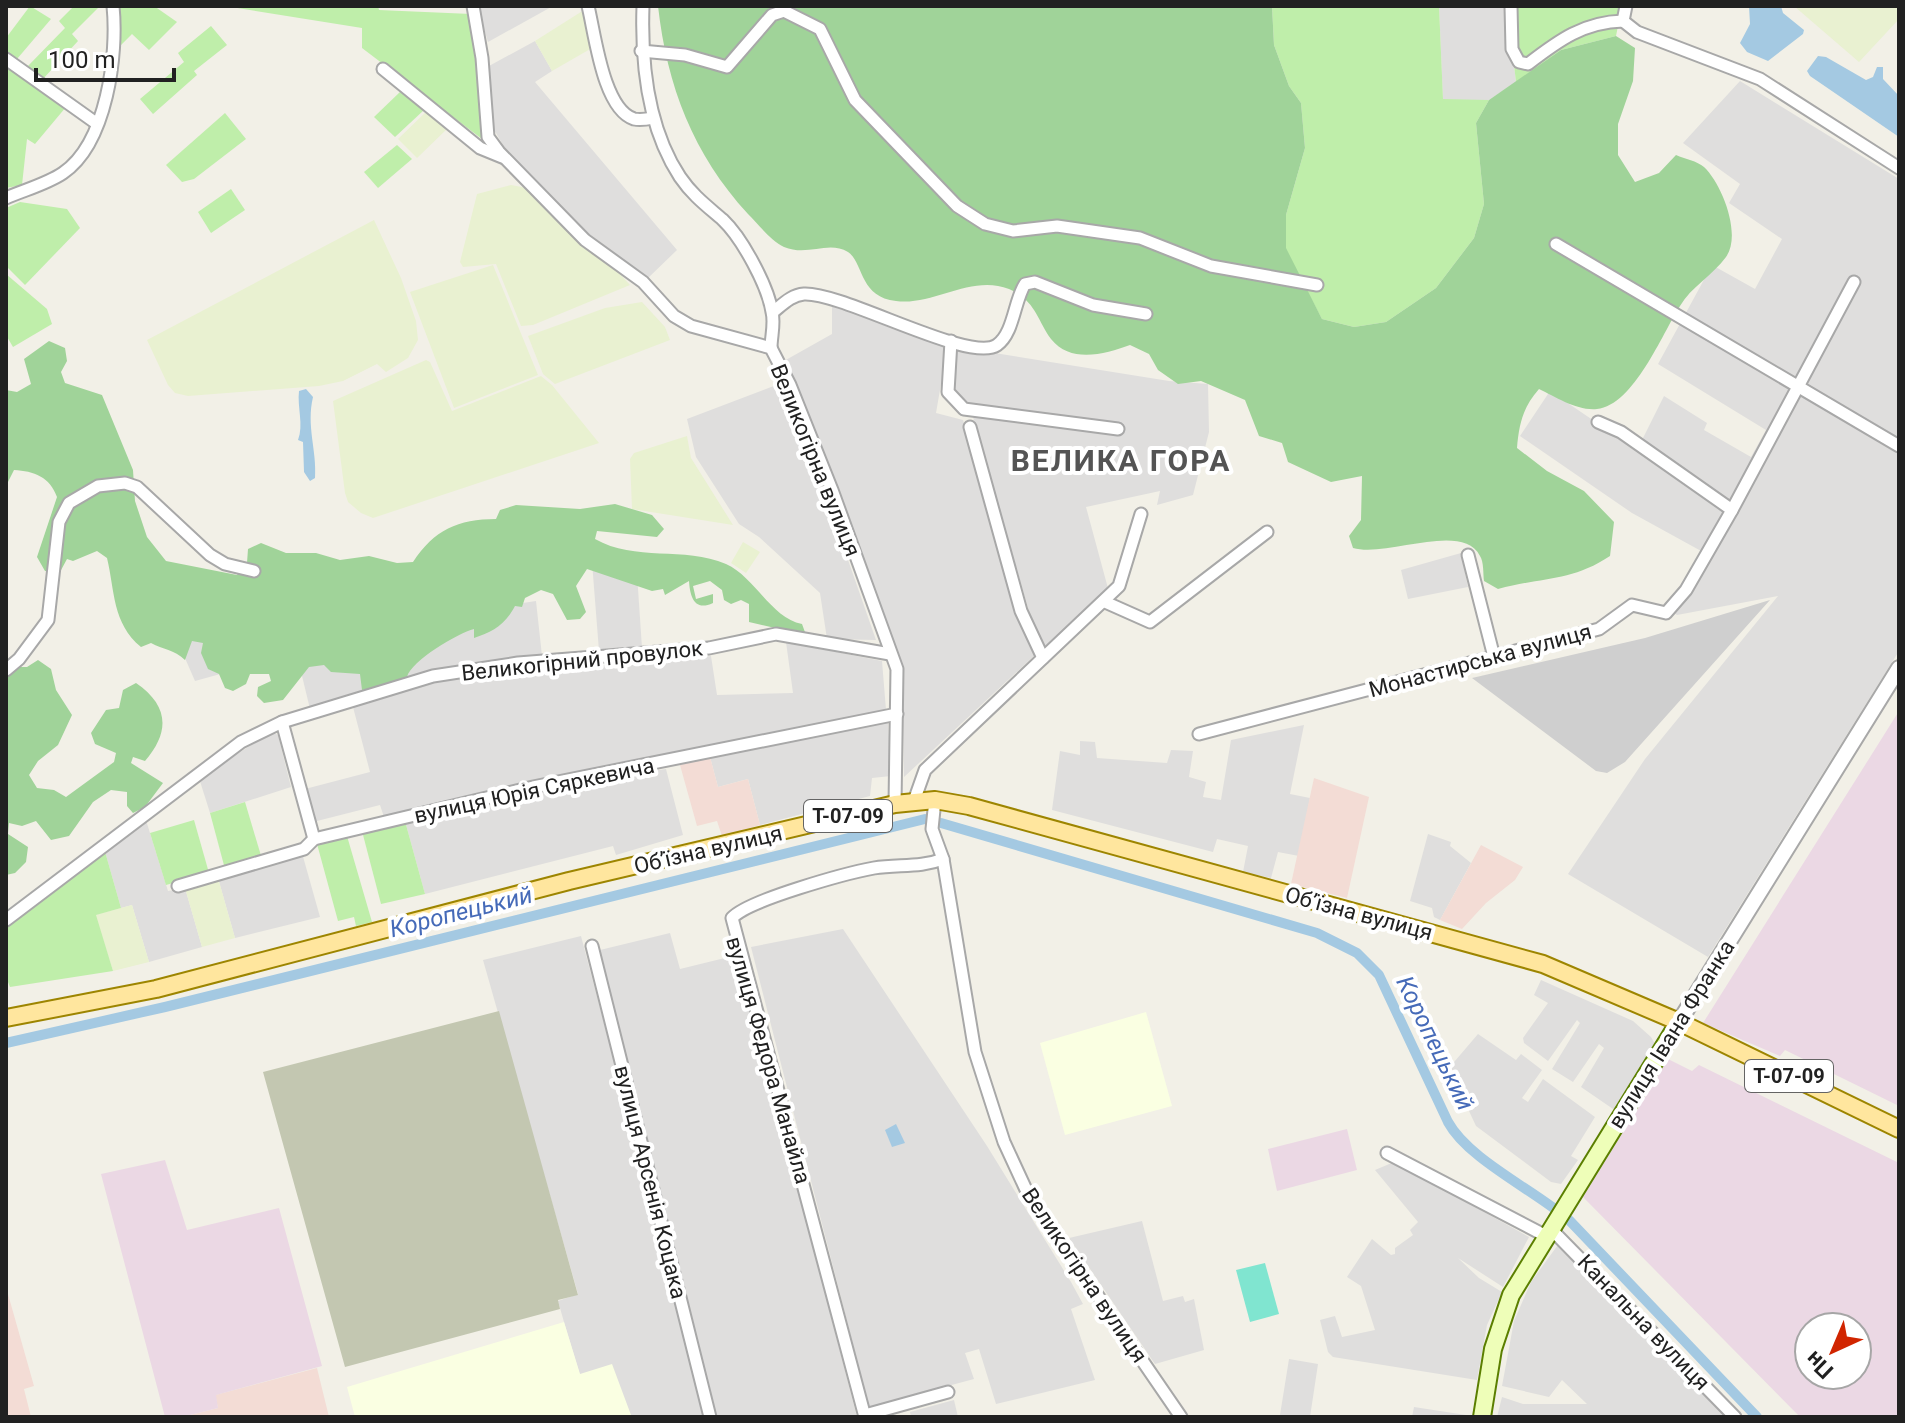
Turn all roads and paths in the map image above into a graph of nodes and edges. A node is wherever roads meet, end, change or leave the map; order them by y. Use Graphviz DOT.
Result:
graph roads {
  1 [pos="113,6"];
  2 [pos="473,6"];
  3 [pos="588,6"];
  4 [pos="643,6"];
  5 [pos="1511,6"];
  6 [pos="1626,6"];
  7 [pos="1623,21"];
  8 [pos="641,51"];
  9 [pos="6,59"];
  10 [pos="383,69"];
  11 [pos="653,118"];
  12 [pos="96,123"];
  13 [pos="506,159"];
  14 [pos="1899,168"];
  15 [pos="6,198"];
  16 [pos="1556,244"];
  17 [pos="1854,282"];
  18 [pos="1317,285"];
  19 [pos="773,312"];
  20 [pos="1146,314"];
  21 [pos="951,341"];
  22 [pos="771,348"];
  23 [pos="1797,386"];
  24 [pos="1598,422"];
  25 [pos="970,427"];
  26 [pos="1118,429"];
  27 [pos="1899,446"];
  28 [pos="1732,510"];
  29 [pos="1141,514"];
  30 [pos="1267,532"];
  31 [pos="1468,555"];
  32 [pos="254,571"];
  33 [pos="1105,602"];
  34 [pos="890,654"];
  35 [pos="1494,657"];
  36 [pos="1043,658"];
  37 [pos="1899,668"];
  38 [pos="6,670"];
  39 [pos="897,714"];
  40 [pos="282,722"];
  41 [pos="1199,734"];
  42 [pos="935,800"];
  43 [pos="914,801"];
  44 [pos="895,804"];
  45 [pos="314,839"];
  46 [pos="943,859"];
  47 [pos="178,886"];
  48 [pos="6,920"];
  49 [pos="592,946"];
  50 [pos="6,1018"];
  51 [pos="1679,1022"];
  52 [pos="1899,1129"];
  53 [pos="1387,1153"];
  54 [pos="1551,1229"];
  55 [pos="948,1392"];
  56 [pos="865,1416"];
  57 [pos="710,1417"];
  58 [pos="1181,1417"];
  59 [pos="1482,1417"];
  60 [pos="1735,1417"];
  1 -- 12 [label="street"];
  2 -- 13 [label="street"];
  3 -- 11 [label="street"];
  4 -- 8 [label="street"];
  5 -- 7 [label="street"];
  6 -- 7 [label="street"];
  7 -- 14 [label="street"];
  8 -- 11 [label="street"];
  8 -- 18 [label="street"];
  9 -- 12 [label="street"];
  10 -- 13 [label="street"];
  11 -- 19 [label="street"];
  12 -- 15 [label="street"];
  13 -- 22 [label="street, Великогірна вулиця"];
  16 -- 23 [label="street"];
  17 -- 23 [label="street, Монастирська вулиця"];
  19 -- 21 [label="street"];
  19 -- 22 [label="street"];
  20 -- 21 [label="street"];
  21 -- 26 [label="street"];
  22 -- 34 [label="street, Великогірна вулиця"];
  23 -- 27 [label="street"];
  23 -- 28 [label="street, Монастирська вулиця"];
  24 -- 28 [label="street"];
  25 -- 36 [label="street"];
  28 -- 35 [label="street, Монастирська вулиця"];
  29 -- 33 [label="street"];
  30 -- 33 [label="street"];
  31 -- 35 [label="street"];
  32 -- 38 [label="street"];
  33 -- 36 [label="street"];
  34 -- 39 [label="street, Великогірна вулиця"];
  34 -- 40 [label="street, Великогірний провулок"];
  35 -- 41 [label="street, Монастирська вулиця"];
  36 -- 43 [label="street"];
  37 -- 51 [label="street, вулиця Івана Франка"];
  39 -- 44 [label="street, Великогірна вулиця"];
  39 -- 45 [label="street, вулиця Юрія Сяркевича"];
  40 -- 45 [label="street"];
  40 -- 48 [label="street, Великогірний провулок"];
  42 -- 43 [label="main road, Обʼїзна вулиця / Т-07-09"];
  42 -- 46 [label="street, Великогірна вулиця"];
  42 -- 51 [label="main road, Обʼїзна вулиця / Т-07-09"];
  43 -- 44 [label="main road, Обʼїзна вулиця / Т-07-09"];
  44 -- 50 [label="main road, Обʼїзна вулиця / Т-07-09"];
  45 -- 47 [label="street, вулиця Юрія Сяркевича"];
  46 -- 56 [label="street, вулиця Федора Манайла"];
  46 -- 58 [label="street, Великогірна вулиця"];
  49 -- 57 [label="street, вулиця Арсенія Коцака"];
  51 -- 52 [label="main road, Т-07-09"];
  51 -- 54 [label="main road, вулиця Івана Франка"];
  53 -- 54 [label="street, Канальна вулиця"];
  54 -- 59 [label="main road, вулиця Івана Франка"];
  54 -- 60 [label="street, Канальна вулиця"];
  55 -- 56 [label="street"];
}
